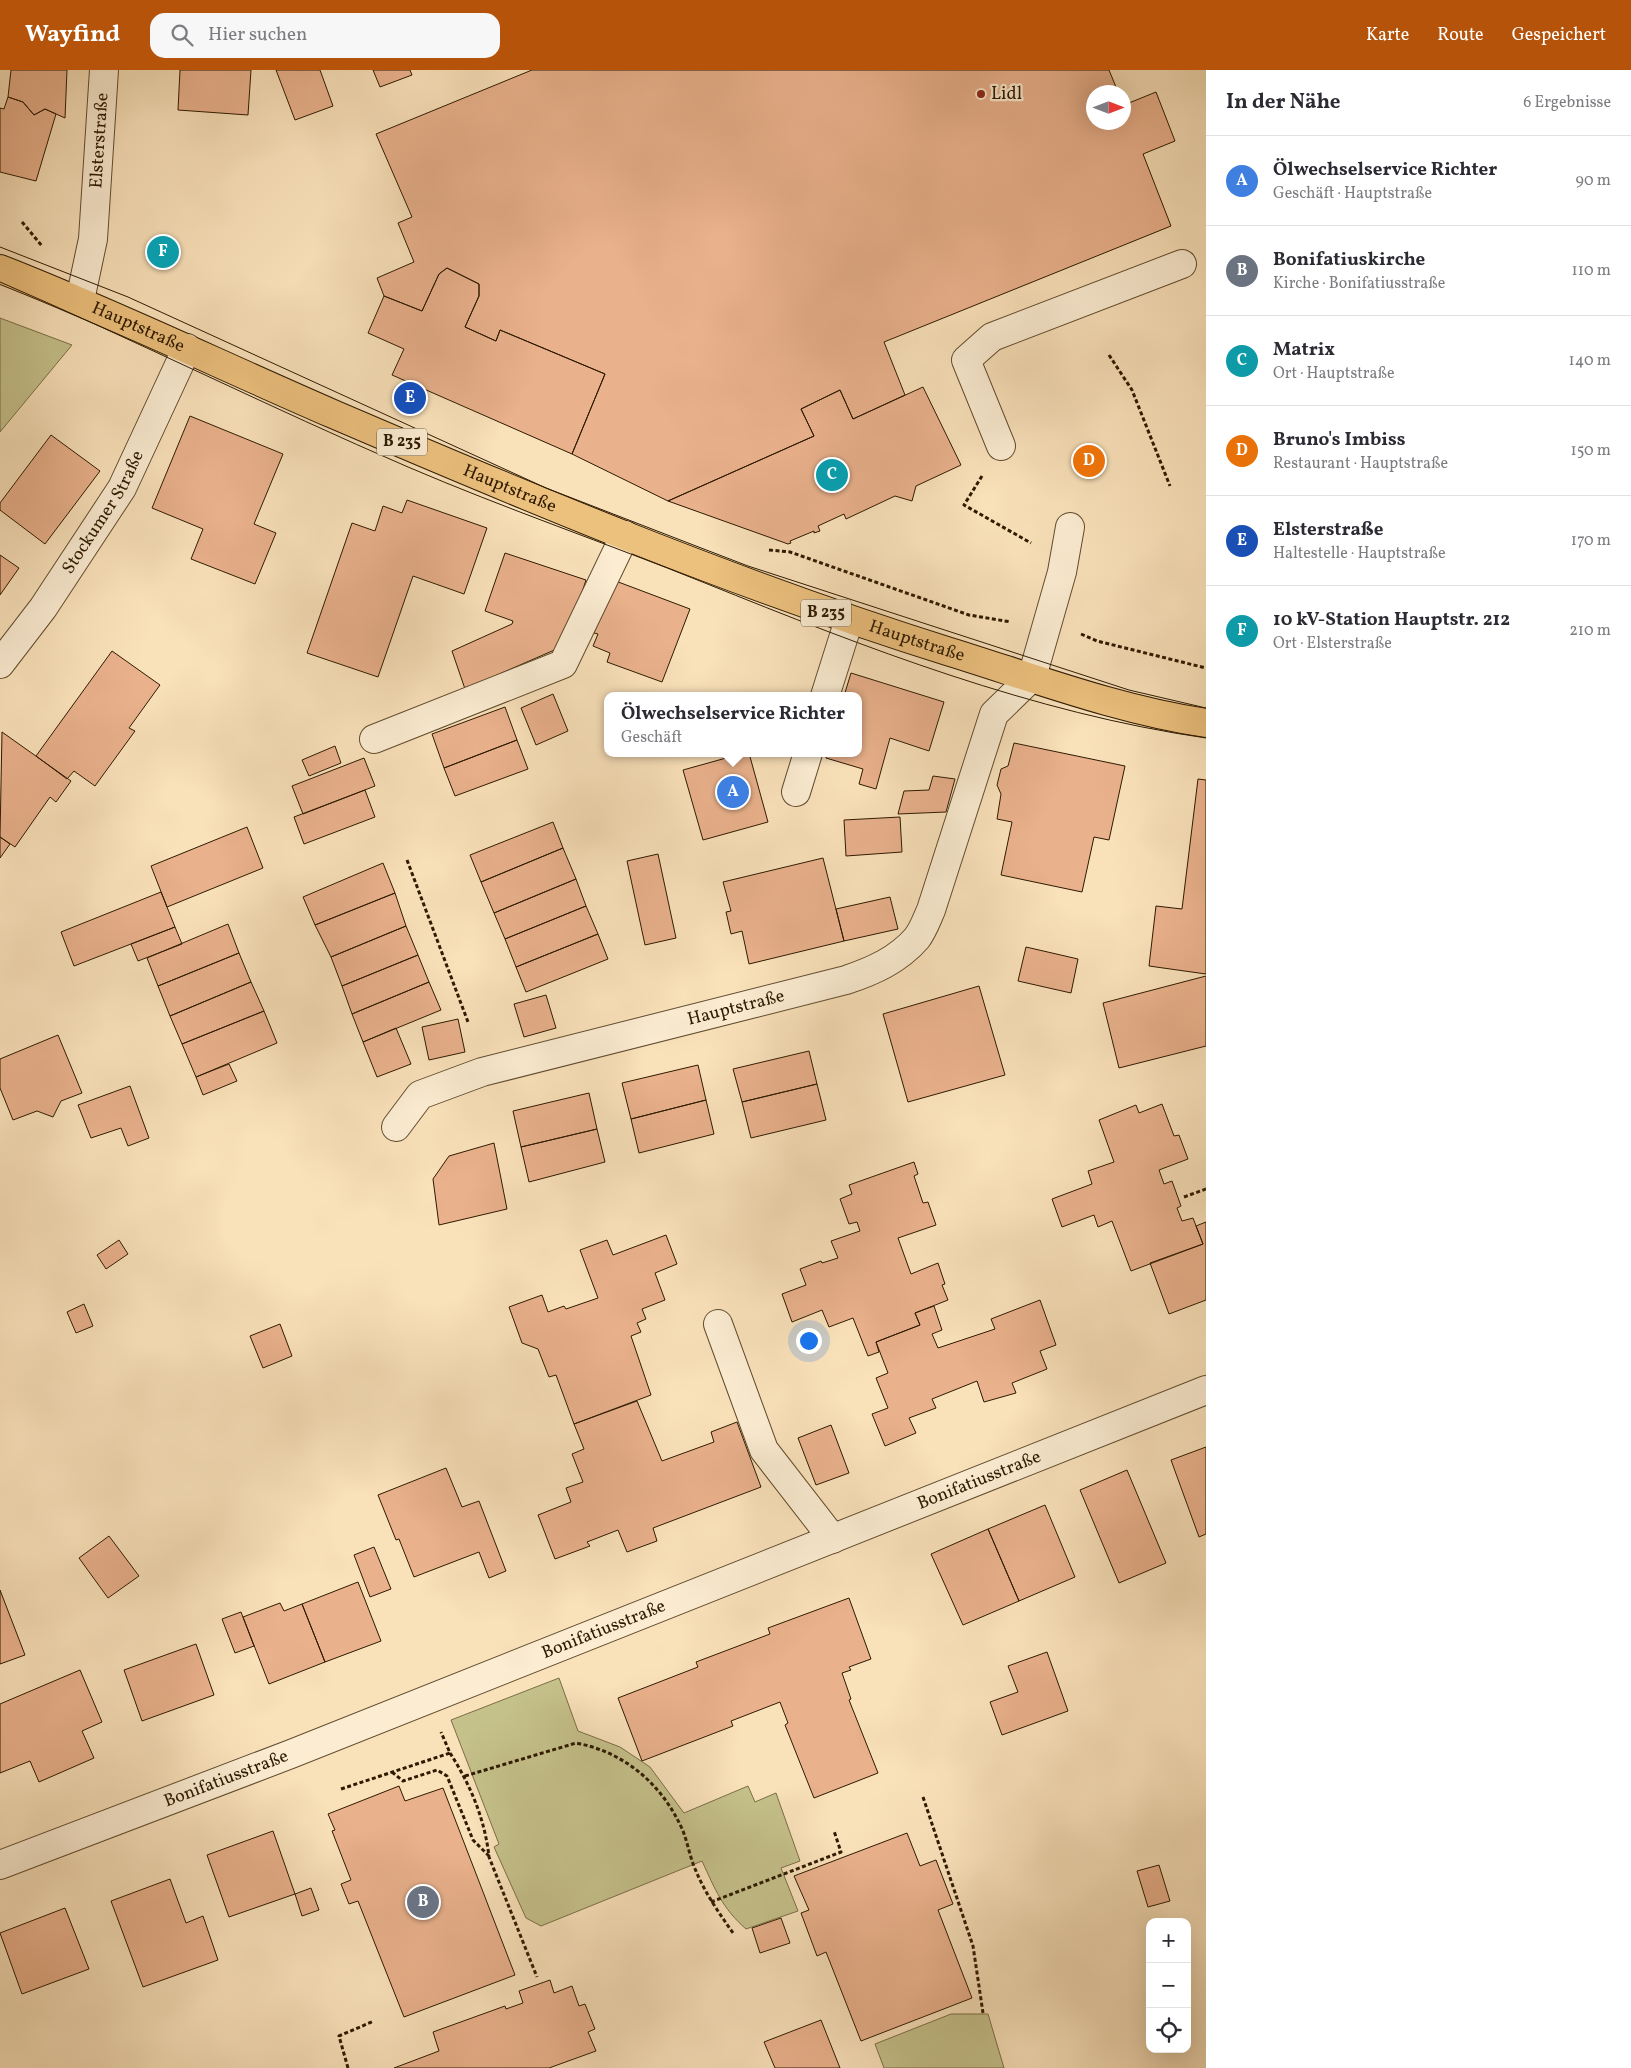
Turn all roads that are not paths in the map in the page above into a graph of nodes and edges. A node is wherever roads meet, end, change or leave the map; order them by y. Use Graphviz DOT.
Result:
graph roads {
  1 [pos="104,70"];
  2 [pos="1182,264"];
  3 [pos="0,268"];
  4 [pos="80,300"];
  5 [pos="187,348"];
  6 [pos="1001,446"];
  7 [pos="1070,527"];
  8 [pos="625,535"];
  9 [pos="848,620"];
  10 [pos="0,664"];
  11 [pos="1032,678"];
  12 [pos="826,692"];
  13 [pos="1206,723"];
  14 [pos="374,739"];
  15 [pos="807,757"];
  16 [pos="796,792"];
  17 [pos="396,1127"];
  18 [pos="718,1324"];
  19 [pos="1206,1390"];
  20 [pos="833,1539"];
  21 [pos="0,1865"];
  1 -- 4 [label="street, Elsterstraße"];
  2 -- 6 [label="street"];
  3 -- 4 [label="main road, Hauptstraße / B 235"];
  4 -- 5 [label="main road, Hauptstraße / B 235"];
  5 -- 8 [label="main road, Hauptstraße / B 235"];
  5 -- 10 [label="street, Stockumer Straße"];
  7 -- 11 [label="street"];
  8 -- 9 [label="main road, Hauptstraße / B 235"];
  8 -- 14 [label="street"];
  9 -- 11 [label="main road, Hauptstraße / B 235"];
  9 -- 12 [label="street"];
  11 -- 13 [label="main road, Hauptstraße / B 235"];
  11 -- 17 [label="street, Hauptstraße"];
  15 -- 16 [label="street"];
  18 -- 20 [label="street"];
  19 -- 20 [label="street, Bonifatiusstraße"];
  20 -- 21 [label="street, Bonifatiusstraße"];
}
